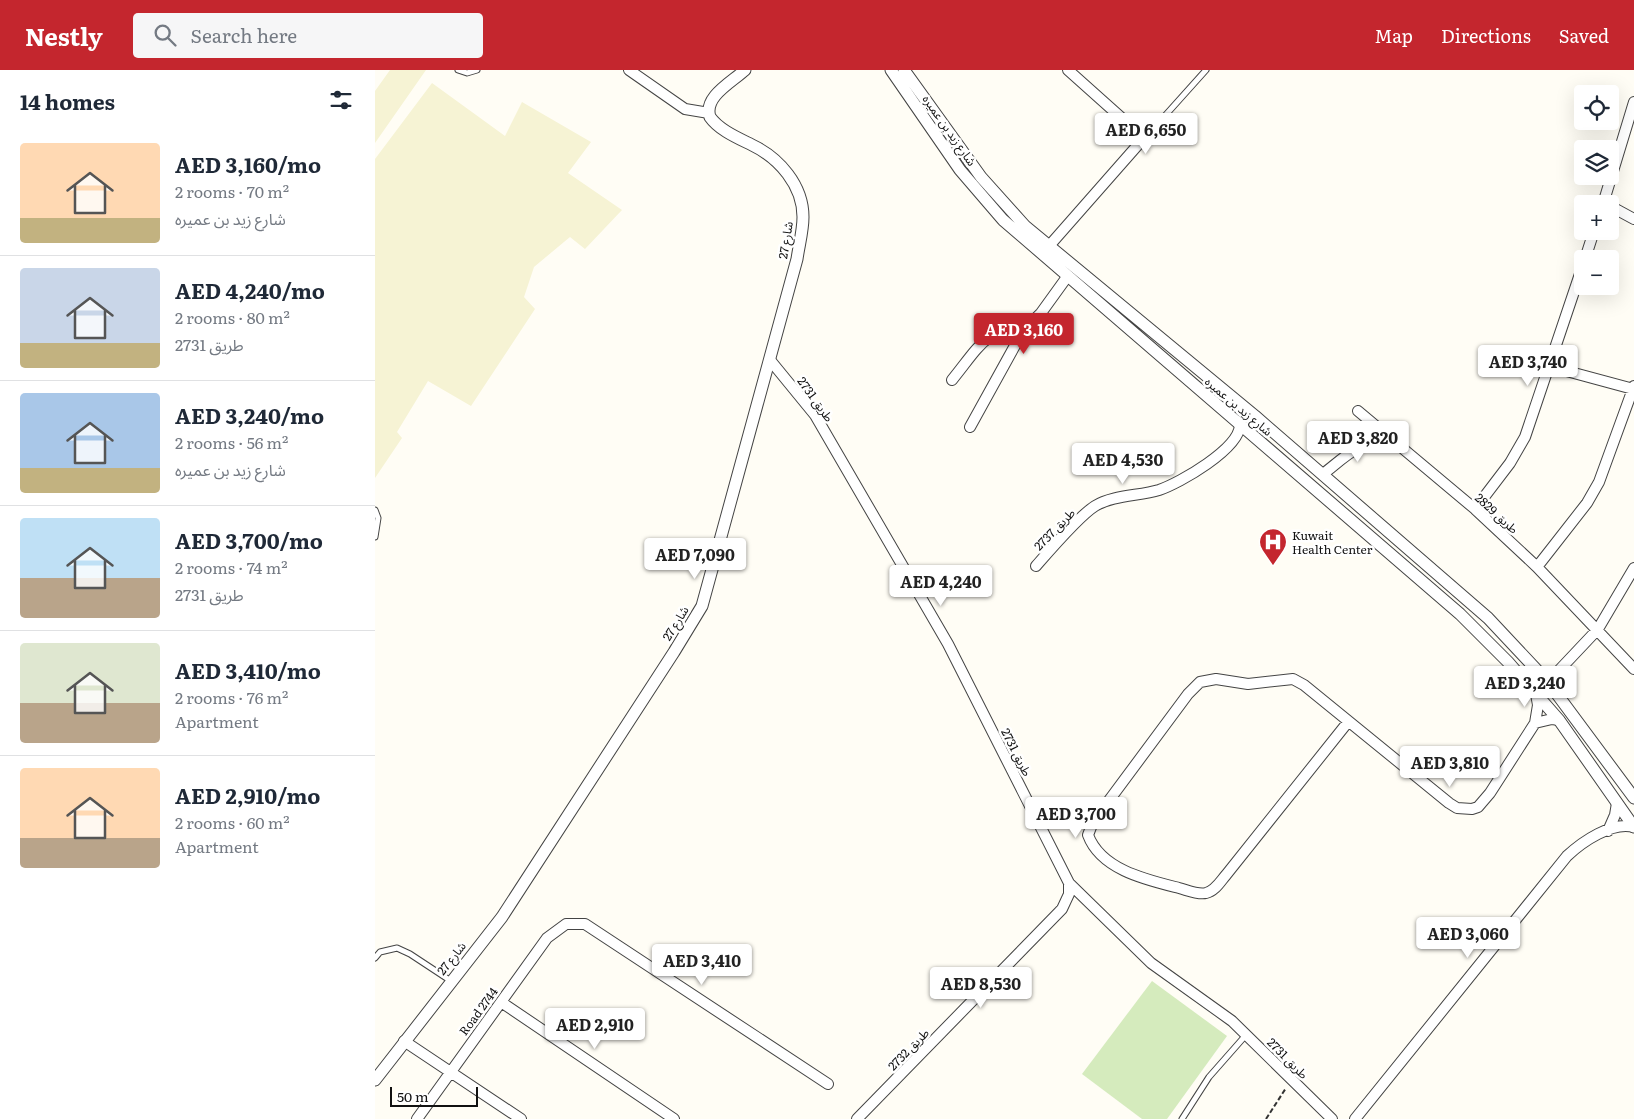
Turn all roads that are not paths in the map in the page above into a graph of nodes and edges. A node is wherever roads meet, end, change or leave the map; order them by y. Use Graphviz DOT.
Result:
graph roads {
  1 [pos="458,70"];
  2 [pos="477,70"];
  3 [pos="745,70"];
  4 [pos="891,70"];
  5 [pos="904,70"];
  6 [pos="1068,70"];
  7 [pos="1206,70"];
  8 [pos="635,71"];
  9 [pos="1634,102"];
  10 [pos="709,113"];
  11 [pos="1629,134"];
  12 [pos="1144,138"];
  13 [pos="1608,195"];
  14 [pos="1619,211"];
  15 [pos="1634,219"];
  16 [pos="1049,246"];
  17 [pos="1067,277"];
  18 [pos="1574,291"];
  19 [pos="1032,321"];
  20 [pos="770,360"];
  21 [pos="1548,366"];
  22 [pos="953,380"];
  23 [pos="1633,387"];
  24 [pos="1358,411"];
  25 [pos="1255,416"];
  26 [pos="1240,425"];
  27 [pos="970,427"];
  28 [pos="1251,434"];
  29 [pos="1389,439"];
  30 [pos="1323,474"];
  31 [pos="1475,509"];
  32 [pos="375,510"];
  33 [pos="1342,513"];
  34 [pos="1390,534"];
  35 [pos="375,537"];
  36 [pos="1036,566"];
  37 [pos="1537,567"];
  38 [pos="1634,568"];
  39 [pos="1597,629"];
  40 [pos="1634,669"];
  41 [pos="1548,682"];
  42 [pos="1536,694"];
  43 [pos="1559,720"];
  44 [pos="1348,722"];
  45 [pos="1535,723"];
  46 [pos="1634,798"];
  47 [pos="1617,803"];
  48 [pos="1634,827"];
  49 [pos="1608,831"];
  50 [pos="1069,883"];
  51 [pos="377,952"];
  52 [pos="375,958"];
  53 [pos="451,981"];
  54 [pos="501,1002"];
  55 [pos="1246,1034"];
  56 [pos="404,1041"];
  57 [pos="450,1072"];
  58 [pos="375,1080"];
  59 [pos="828,1084"];
  60 [pos="417,1119"];
  61 [pos="521,1119"];
  62 [pos="674,1119"];
  63 [pos="857,1119"];
  64 [pos="1182,1119"];
  65 [pos="1332,1119"];
  66 [pos="1355,1119"];
  1 -- 2 [label="lane"];
  3 -- 10 [label="street"];
  4 -- 17 [label="street, شارع زيد بن عميره"];
  5 -- 16 [label="street, شارع زيد بن عميره"];
  6 -- 12 [label="street"];
  7 -- 12 [label="lane"];
  8 -- 10 [label="street"];
  9 -- 11 [label="street"];
  10 -- 20 [label="street, شارع 27"];
  11 -- 13 [label="street"];
  12 -- 16 [label="street"];
  14 -- 15 [label="street"];
  16 -- 25 [label="street, شارع زيد بن عميره"];
  17 -- 19 [label="street"];
  17 -- 26 [label="street, شارع زيد بن عميره"];
  18 -- 21 [label="street"];
  19 -- 22 [label="street"];
  19 -- 27 [label="street"];
  20 -- 50 [label="street, طريق 2731"];
  20 -- 53 [label="street, شارع 27"];
  21 -- 23 [label="street"];
  21 -- 31 [label="street"];
  23 -- 37 [label="street"];
  24 -- 29 [label="street, طريق 2829"];
  25 -- 28 [label="street"];
  25 -- 30 [label="street, شارع زيد بن عميره"];
  26 -- 28 [label="street, شارع زيد بن عميره"];
  26 -- 36 [label="street, طريق 2737"];
  28 -- 33 [label="street, شارع زيد بن عميره"];
  29 -- 30 [label="street"];
  29 -- 31 [label="street, طريق 2829"];
  30 -- 34 [label="street, شارع زيد بن عميره"];
  31 -- 37 [label="street, طريق 2829"];
  32 -- 35 [label="lane"];
  33 -- 34 [label="street"];
  33 -- 42 [label="street, شارع زيد بن عميره"];
  34 -- 41 [label="street, شارع زيد بن عميره"];
  37 -- 39 [label="street, طريق 2829"];
  38 -- 39 [label="street"];
  39 -- 40 [label="street, طريق 2829"];
  39 -- 41 [label="street"];
  41 -- 46 [label="street, شارع زيد بن عميره"];
  42 -- 43 [label="street, شارع زيد بن عميره"];
  42 -- 45 [label="street"];
  43 -- 45 [label="street"];
  43 -- 47 [label="street, شارع زيد بن عميره"];
  44 -- 44 [label="street"];
  44 -- 45 [label="street"];
  47 -- 48 [label="street, شارع زيد بن عميره"];
  47 -- 49 [label="street"];
  48 -- 49 [label="street"];
  49 -- 66 [label="street"];
  50 -- 55 [label="street, طريق 2731"];
  50 -- 63 [label="street, طريق 2732"];
  51 -- 52 [label="lane"];
  51 -- 53 [label="lane"];
  53 -- 56 [label="street, شارع 27"];
  54 -- 57 [label="street, Road 2744"];
  54 -- 59 [label="street, Road 2744"];
  54 -- 62 [label="street"];
  55 -- 64 [label="lane"];
  55 -- 65 [label="street, طريق 2731"];
  56 -- 57 [label="street"];
  56 -- 58 [label="street, شارع 27"];
  57 -- 60 [label="street, Road 2744"];
  57 -- 61 [label="street"];
}
